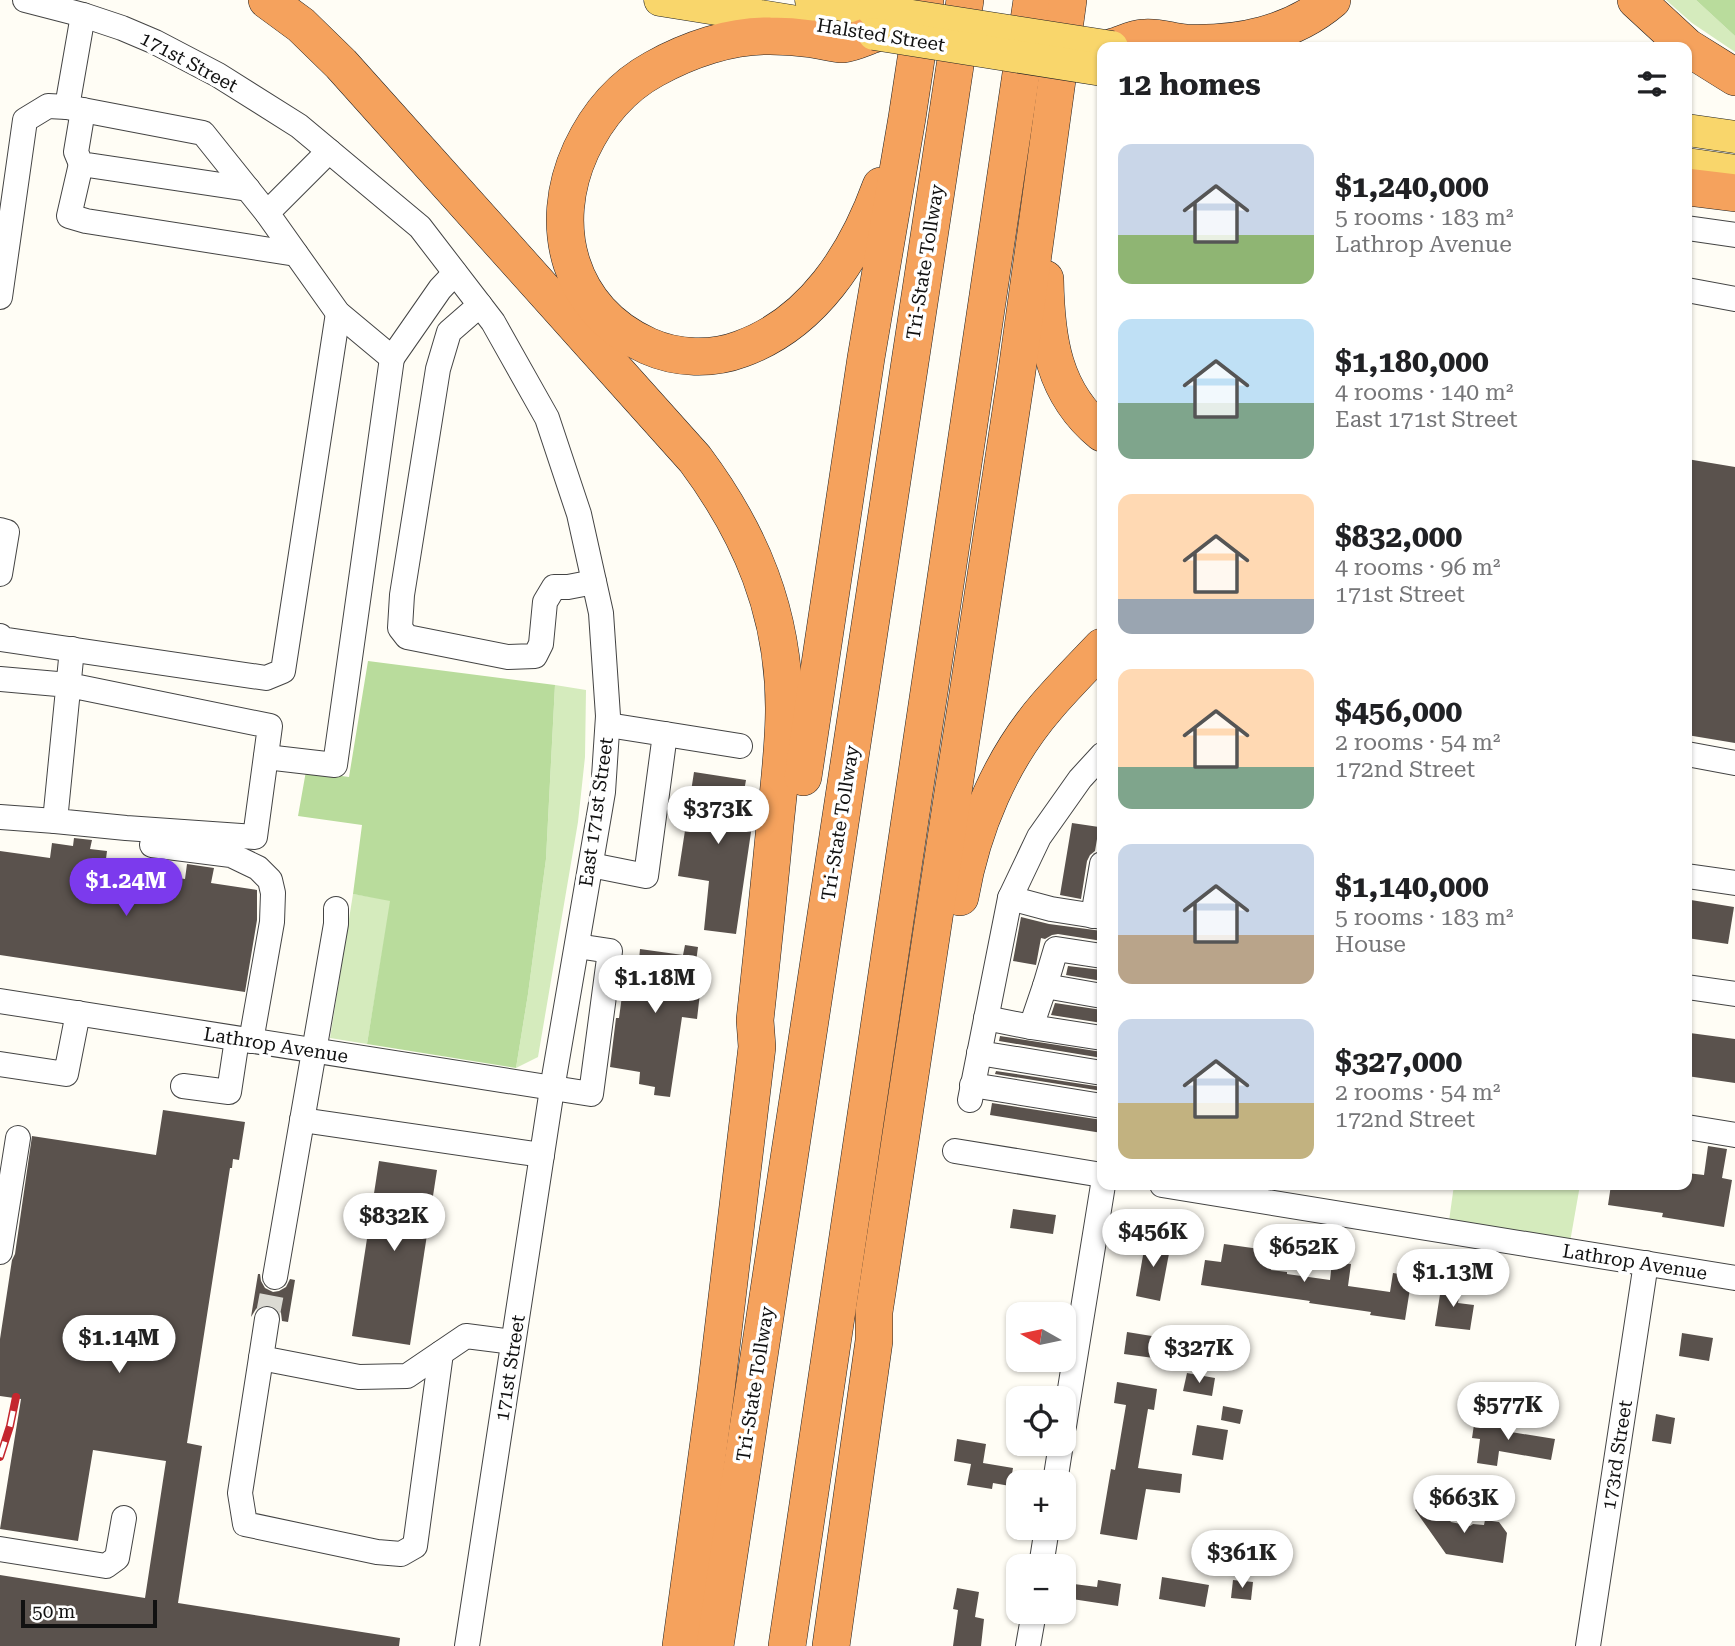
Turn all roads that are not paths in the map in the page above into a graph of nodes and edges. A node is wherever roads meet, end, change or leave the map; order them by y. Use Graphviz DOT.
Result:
graph roads {
  1 [pos="25,0"];
  2 [pos="267,0"];
  3 [pos="660,0"];
  4 [pos="811,0"];
  5 [pos="925,0"];
  6 [pos="965,0"];
  7 [pos="1032,0"];
  8 [pos="1068,0"];
  9 [pos="1332,0"];
  10 [pos="1636,0"];
  11 [pos="83,15"];
  12 [pos="870,15"];
  13 [pos="1128,42"];
  14 [pos="1178,42"];
  15 [pos="1206,42"];
  16 [pos="1682,42"];
  17 [pos="1097,45"];
  18 [pos="1692,50"];
  19 [pos="1097,69"];
  20 [pos="1735,77"];
  21 [pos="910,96"];
  22 [pos="75,108"];
  23 [pos="1050,125"];
  24 [pos="1692,131"];
  25 [pos="1735,137"];
  26 [pos="333,153"];
  27 [pos="81,164"];
  28 [pos="1692,165"];
  29 [pos="1735,171"];
  30 [pos="1692,188"];
  31 [pos="248,189"];
  32 [pos="1735,193"];
  33 [pos="267,214"];
  34 [pos="1692,229"];
  35 [pos="1735,235"];
  36 [pos="296,254"];
  37 [pos="455,273"];
  38 [pos="1692,291"];
  39 [pos="0,297"];
  40 [pos="1735,299"];
  41 [pos="480,305"];
  42 [pos="338,313"];
  43 [pos="392,358"];
  44 [pos="1097,428"];
  45 [pos="0,530"];
  46 [pos="0,574"];
  47 [pos="594,582"];
  48 [pos="0,636"];
  49 [pos="72,649"];
  50 [pos="1097,652"];
  51 [pos="149,661"];
  52 [pos="0,678"];
  53 [pos="69,685"];
  54 [pos="144,701"];
  55 [pos="608,725"];
  56 [pos="665,734"];
  57 [pos="740,746"];
  58 [pos="1692,755"];
  59 [pos="266,757"];
  60 [pos="1097,760"];
  61 [pos="1735,763"];
  62 [pos="0,817"];
  63 [pos="55,821"];
  64 [pos="127,828"];
  65 [pos="255,837"];
  66 [pos="591,865"];
  67 [pos="258,868"];
  68 [pos="1692,877"];
  69 [pos="1735,883"];
  70 [pos="1010,898"];
  71 [pos="336,909"];
  72 [pos="1097,917"];
  73 [pos="577,946"];
  74 [pos="1097,955"];
  75 [pos="1045,986"];
  76 [pos="1692,988"];
  77 [pos="1735,994"];
  78 [pos="1097,995"];
  79 [pos="0,1001"];
  80 [pos="78,1013"];
  81 [pos="986,1018"];
  82 [pos="1031,1027"];
  83 [pos="1097,1037"];
  84 [pos="244,1040"];
  85 [pos="757,1047"];
  86 [pos="314,1051"];
  87 [pos="979,1053"];
  88 [pos="0,1064"];
  89 [pos="1097,1072"];
  90 [pos="183,1086"];
  91 [pos="552,1089"];
  92 [pos="1097,1106"];
  93 [pos="302,1120"];
  94 [pos="1692,1128"];
  95 [pos="1735,1135"];
  96 [pos="18,1138"];
  97 [pos="955,1151"];
  98 [pos="542,1155"];
  99 [pos="1097,1174"];
  100 [pos="1102,1190"];
  101 [pos="1192,1190"];
  102 [pos="0,1252"];
  103 [pos="1646,1263"];
  104 [pos="275,1277"];
  105 [pos="1735,1278"];
  106 [pos="267,1319"];
  107 [pos="874,1341"];
  108 [pos="513,1342"];
  109 [pos="441,1353"];
  110 [pos="261,1358"];
  111 [pos="1070,1386"];
  112 [pos="124,1518"];
  113 [pos="0,1549"];
  114 [pos="1032,1624"];
  115 [pos="467,1646"];
  116 [pos="681,1646"];
  117 [pos="715,1646"];
  118 [pos="787,1646"];
  119 [pos="831,1646"];
  120 [pos="1028,1646"];
  121 [pos="1588,1646"];
  1 -- 11 [label="street, 171st Street"];
  2 -- 85 [label="highway"];
  3 -- 12 [label="main road, Halsted Street"];
  4 -- 12 [label="main road, Halsted Street"];
  5 -- 21 [label="highway"];
  6 -- 117 [label="highway, Tri-State Tollway"];
  7 -- 118 [label="highway"];
  8 -- 23 [label="highway"];
  9 -- 15 [label="highway"];
  10 -- 16 [label="highway"];
  11 -- 22 [label="street"];
  11 -- 26 [label="street, 171st Street"];
  12 -- 17 [label="main road, Halsted Street, bridge"];
  12 -- 19 [label="main road, Halsted Street, bridge"];
  12 -- 21 [label="highway"];
  13 -- 14 [label="highway"];
  18 -- 20 [label="highway"];
  21 -- 85 [label="highway"];
  22 -- 27 [label="street"];
  22 -- 31 [label="street"];
  22 -- 39 [label="street"];
  23 -- 44 [label="highway"];
  23 -- 107 [label="highway"];
  24 -- 25 [label="main road"];
  26 -- 33 [label="street"];
  26 -- 37 [label="street, East 171st Street"];
  27 -- 31 [label="street"];
  27 -- 36 [label="street"];
  28 -- 29 [label="main road"];
  30 -- 32 [label="highway"];
  31 -- 33 [label="street"];
  33 -- 36 [label="street"];
  34 -- 35 [label="street"];
  36 -- 42 [label="street"];
  37 -- 41 [label="street, East 171st Street"];
  37 -- 43 [label="street"];
  38 -- 40 [label="street"];
  41 -- 47 [label="street, East 171st Street"];
  41 -- 47 [label="street"];
  42 -- 43 [label="street"];
  42 -- 51 [label="street"];
  43 -- 59 [label="street"];
  45 -- 46 [label="street"];
  47 -- 55 [label="street, East 171st Street"];
  48 -- 49 [label="street"];
  49 -- 51 [label="street"];
  49 -- 53 [label="street"];
  50 -- 107 [label="highway"];
  51 -- 54 [label="street"];
  52 -- 53 [label="street"];
  53 -- 54 [label="street"];
  53 -- 63 [label="street"];
  54 -- 59 [label="street"];
  55 -- 56 [label="street"];
  55 -- 66 [label="street, East 171st Street"];
  56 -- 57 [label="street"];
  56 -- 66 [label="street"];
  58 -- 61 [label="street"];
  59 -- 65 [label="street"];
  60 -- 70 [label="street"];
  62 -- 63 [label="street"];
  63 -- 64 [label="street"];
  64 -- 65 [label="street"];
  64 -- 67 [label="street"];
  65 -- 67 [label="street"];
  66 -- 73 [label="street, East 171st Street"];
  67 -- 84 [label="street"];
  68 -- 69 [label="street"];
  70 -- 72 [label="street"];
  70 -- 81 [label="street"];
  71 -- 86 [label="street"];
  73 -- 91 [label="street, East 171st Street"];
  73 -- 91 [label="street, Lathrop Avenue"];
  74 -- 75 [label="street"];
  75 -- 78 [label="street"];
  75 -- 82 [label="street"];
  76 -- 77 [label="street"];
  79 -- 80 [label="street, Lathrop Avenue"];
  80 -- 84 [label="street, Lathrop Avenue"];
  80 -- 88 [label="street"];
  81 -- 82 [label="street"];
  81 -- 87 [label="street"];
  82 -- 83 [label="street"];
  84 -- 86 [label="street, Lathrop Avenue"];
  84 -- 90 [label="street"];
  85 -- 116 [label="highway"];
  86 -- 91 [label="street, Lathrop Avenue"];
  86 -- 93 [label="street"];
  87 -- 89 [label="street"];
  87 -- 92 [label="street"];
  91 -- 98 [label="street, 171st Street"];
  93 -- 98 [label="street"];
  93 -- 104 [label="street"];
  94 -- 95 [label="street"];
  96 -- 102 [label="street"];
  97 -- 99 [label="street"];
  98 -- 108 [label="street, 171st Street"];
  100 -- 111 [label="street"];
  101 -- 103 [label="street, Lathrop Avenue"];
  103 -- 105 [label="street, Lathrop Avenue"];
  103 -- 121 [label="street, 173rd Street"];
  106 -- 110 [label="street"];
  107 -- 119 [label="highway"];
  108 -- 109 [label="street"];
  108 -- 115 [label="street, 171st Street"];
  109 -- 110 [label="street"];
  109 -- 110 [label="street"];
  112 -- 113 [label="street"];
  114 -- 120 [label="street"];
}
